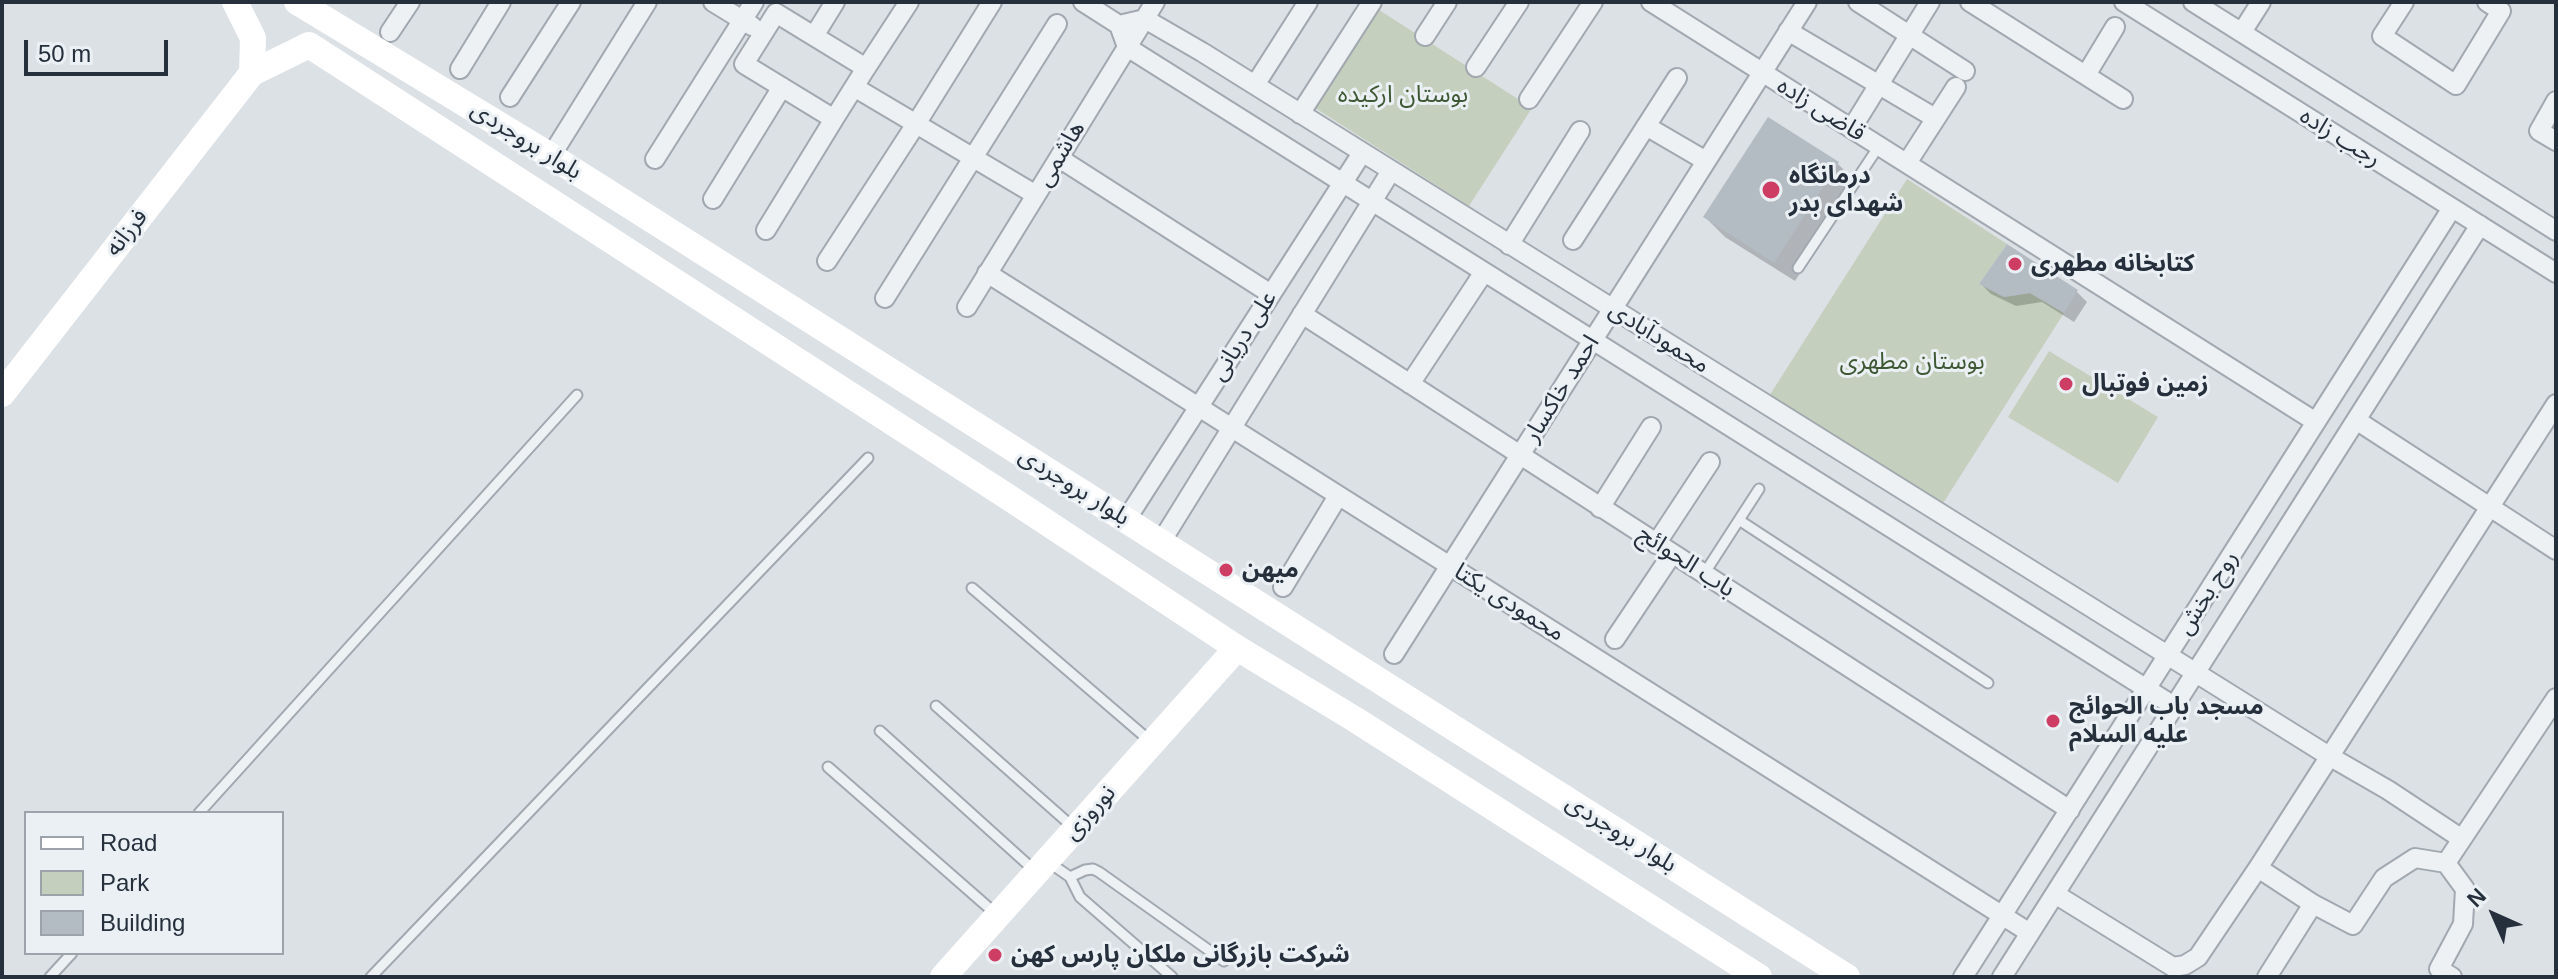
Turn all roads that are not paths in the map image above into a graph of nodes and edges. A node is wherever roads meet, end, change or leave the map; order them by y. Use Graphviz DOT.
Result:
graph roads {
  1 [pos="235,2"];
  2 [pos="297,2"];
  3 [pos="410,2"];
  4 [pos="501,2"];
  5 [pos="571,2"];
  6 [pos="647,2"];
  7 [pos="713,2"];
  8 [pos="754,2"];
  9 [pos="835,2"];
  10 [pos="909,2"];
  11 [pos="992,2"];
  12 [pos="1083,2"];
  13 [pos="1155,2"];
  14 [pos="1308,2"];
  15 [pos="1372,2"];
  16 [pos="1447,2"];
  17 [pos="1519,2"];
  18 [pos="1593,2"];
  19 [pos="1651,2"];
  20 [pos="1807,2"];
  21 [pos="1858,2"];
  22 [pos="1930,2"];
  23 [pos="1970,2"];
  24 [pos="2124,2"];
  25 [pos="2193,2"];
  26 [pos="2261,2"];
  27 [pos="2404,2"];
  28 [pos="2487,2"];
  29 [pos="1993,8"];
  30 [pos="1145,19"];
  31 [pos="743,20"];
  32 [pos="1057,24"];
  33 [pos="1119,25"];
  34 [pos="2115,27"];
  35 [pos="1788,31"];
  36 [pos="390,32"];
  37 [pos="2242,32"];
  38 [pos="763,34"];
  39 [pos="1909,35"];
  40 [pos="814,36"];
  41 [pos="1425,36"];
  42 [pos="1127,47"];
  43 [pos="1476,67"];
  44 [pos="866,68"];
  45 [pos="460,69"];
  46 [pos="1762,72"];
  47 [pos="252,73"];
  48 [pos="2086,75"];
  49 [pos="1677,78"];
  50 [pos="1255,85"];
  51 [pos="1879,85"];
  52 [pos="782,87"];
  53 [pos="854,87"];
  54 [pos="510,97"];
  55 [pos="1529,99"];
  56 [pos="2123,99"];
  57 [pos="2556,101"];
  58 [pos="1300,114"];
  59 [pos="1935,118"];
  60 [pos="834,119"];
  61 [pos="916,124"];
  62 [pos="1646,126"];
  63 [pos="1852,128"];
  64 [pos="1580,131"];
  65 [pos="2556,141"];
  66 [pos="1879,146"];
  67 [pos="1362,153"];
  68 [pos="551,156"];
  69 [pos="974,158"];
  70 [pos="1059,158"];
  71 [pos="655,159"];
  72 [pos="1706,161"];
  73 [pos="1907,163"];
  74 [pos="1391,171"];
  75 [pos="1343,183"];
  76 [pos="1036,195"];
  77 [pos="713,199"];
  78 [pos="1372,201"];
  79 [pos="2452,208"];
  80 [pos="2480,225"];
  81 [pos="766,230"];
  82 [pos="2556,231"];
  83 [pos="1573,240"];
  84 [pos="1509,245"];
  85 [pos="827,261"];
  86 [pos="1798,268"];
  87 [pos="1484,272"];
  88 [pos="987,273"];
  89 [pos="2556,273"];
  90 [pos="1271,294"];
  91 [pos="885,298"];
  92 [pos="967,307"];
  93 [pos="1612,309"];
  94 [pos="1302,314"];
  95 [pos="1592,340"];
  96 [pos="1410,384"];
  97 [pos="2,394"];
  98 [pos="577,395"];
  99 [pos="2556,404"];
  100 [pos="1199,407"];
  101 [pos="2356,420"];
  102 [pos="2316,422"];
  103 [pos="1651,427"];
  104 [pos="1232,428"];
  105 [pos="1520,455"];
  106 [pos="868,458"];
  107 [pos="1710,462"];
  108 [pos="1759,489"];
  109 [pos="1338,496"];
  110 [pos="2489,506"];
  111 [pos="1600,508"];
  112 [pos="1126,520"];
  113 [pos="1739,520"];
  114 [pos="1161,542"];
  115 [pos="1664,549"];
  116 [pos="2556,550"];
  117 [pos="1450,566"];
  118 [pos="1704,574"];
  119 [pos="1283,587"];
  120 [pos="972,588"];
  121 [pos="1615,639"];
  122 [pos="1237,648"];
  123 [pos="1394,654"];
  124 [pos="2169,654"];
  125 [pos="2196,672"];
  126 [pos="1988,683"];
  127 [pos="2147,689"];
  128 [pos="2556,698"];
  129 [pos="936,706"];
  130 [pos="2174,706"];
  131 [pos="880,731"];
  132 [pos="1152,743"];
  133 [pos="2329,756"];
  134 [pos="828,767"];
  135 [pos="2070,810"];
  136 [pos="201,811"];
  137 [pos="1075,829"];
  138 [pos="2462,839"];
  139 [pos="2446,863"];
  140 [pos="1042,867"];
  141 [pos="2258,868"];
  142 [pos="1070,877"];
  143 [pos="2055,894"];
  144 [pos="2313,904"];
  145 [pos="998,915"];
  146 [pos="2002,915"];
  147 [pos="2030,933"];
  148 [pos="70,955"];
  149 [pos="1224,961"];
  150 [pos="2187,971"];
  151 [pos="50,977"];
  152 [pos="371,977"];
  153 [pos="943,977"];
  154 [pos="1172,977"];
  155 [pos="1759,977"];
  156 [pos="1847,977"];
  157 [pos="1963,977"];
  158 [pos="2002,977"];
  159 [pos="2267,977"];
  160 [pos="2452,977"];
  1 -- 47 [label="main road"];
  2 -- 68 [label="main road, بلوار بروجردی"];
  3 -- 36 [label="street"];
  4 -- 45 [label="street"];
  5 -- 54 [label="street"];
  6 -- 68 [label="street"];
  7 -- 31 [label="street"];
  8 -- 31 [label="street"];
  9 -- 40 [label="street"];
  10 -- 44 [label="street"];
  11 -- 61 [label="street"];
  12 -- 33 [label="street"];
  13 -- 30 [label="street, هاشمی"];
  14 -- 50 [label="street"];
  15 -- 58 [label="street"];
  16 -- 41 [label="street"];
  17 -- 43 [label="street"];
  18 -- 55 [label="street"];
  19 -- 46 [label="street, قاضی زاده"];
  20 -- 35 [label="street, احمد خاکسار"];
  21 -- 39 [label="street"];
  22 -- 39 [label="street"];
  23 -- 29 [label="street"];
  24 -- 79 [label="street, رجب زاده"];
  25 -- 37 [label="street, رجب زاده"];
  26 -- 37 [label="street"];
  27 -- 28 [label="street"];
  29 -- 48 [label="street"];
  30 -- 33 [label="street"];
  30 -- 42 [label="street, هاشمی"];
  30 -- 50 [label="street, محمودآبادی"];
  31 -- 38 [label="street"];
  31 -- 71 [label="street"];
  32 -- 69 [label="street"];
  33 -- 42 [label="street"];
  34 -- 48 [label="street"];
  35 -- 46 [label="street, احمد خاکسار"];
  35 -- 51 [label="street"];
  37 -- 82 [label="street, رجب زاده"];
  38 -- 40 [label="street"];
  38 -- 52 [label="street"];
  39 -- 51 [label="street"];
  39 -- 59 [label="street"];
  40 -- 44 [label="street"];
  42 -- 70 [label="street, هاشمی"];
  42 -- 75 [label="street, محمودآبادی"];
  44 -- 53 [label="street"];
  46 -- 63 [label="street, قاضی زاده"];
  46 -- 72 [label="street, احمد خاکسار"];
  47 -- 97 [label="main road, فرزانه"];
  47 -- 122 [label="main road, بلوار بروجردی"];
  48 -- 56 [label="street"];
  49 -- 62 [label="street"];
  50 -- 58 [label="street, محمودآبادی"];
  51 -- 59 [label="street"];
  51 -- 63 [label="street"];
  52 -- 60 [label="street"];
  52 -- 77 [label="street"];
  53 -- 60 [label="street"];
  53 -- 61 [label="street"];
  57 -- 65 [label="street"];
  58 -- 67 [label="street, محمودآبادی"];
  59 -- 73 [label="street"];
  60 -- 81 [label="street"];
  61 -- 69 [label="street"];
  61 -- 85 [label="street"];
  62 -- 72 [label="street"];
  62 -- 83 [label="street"];
  63 -- 66 [label="street, قاضی زاده"];
  64 -- 84 [label="street"];
  66 -- 73 [label="street, قاضی زاده"];
  66 -- 86 [label="lane"];
  67 -- 74 [label="street, محمودآبادی"];
  67 -- 75 [label="street, علی دریانی"];
  68 -- 112 [label="main road, بلوار بروجردی"];
  69 -- 76 [label="street"];
  69 -- 91 [label="street"];
  70 -- 76 [label="street, هاشمی"];
  70 -- 90 [label="street"];
  72 -- 93 [label="street, احمد خاکسار"];
  73 -- 102 [label="street, قاضی زاده"];
  74 -- 78 [label="street"];
  74 -- 84 [label="street, محمودآبادی"];
  75 -- 78 [label="street, محمودآبادی"];
  75 -- 90 [label="street, علی دریانی"];
  76 -- 88 [label="street, هاشمی"];
  78 -- 87 [label="street, محمودآبادی"];
  78 -- 94 [label="street"];
  79 -- 80 [label="street, رجب زاده"];
  79 -- 102 [label="street, روح بخش"];
  80 -- 89 [label="street, رجب زاده"];
  80 -- 101 [label="street, روح بخش"];
  84 -- 93 [label="street, محمودآبادی"];
  87 -- 95 [label="street, محمودآبادی"];
  87 -- 96 [label="street"];
  88 -- 92 [label="street, هاشمی"];
  88 -- 100 [label="street, محمودی یکتا"];
  90 -- 100 [label="street, علی دریانی"];
  93 -- 95 [label="street, احمد خاکسار"];
  93 -- 124 [label="street, محمودآبادی"];
  94 -- 96 [label="street, باب الحوائج"];
  94 -- 104 [label="street"];
  95 -- 105 [label="street, احمد خاکسار"];
  95 -- 127 [label="street, محمودآبادی"];
  96 -- 105 [label="street, باب الحوائج"];
  98 -- 136 [label="lane"];
  99 -- 110 [label="street"];
  100 -- 104 [label="street, محمودی یکتا"];
  100 -- 112 [label="street, علی دریانی"];
  101 -- 110 [label="street"];
  101 -- 125 [label="street, روح بخش"];
  102 -- 124 [label="street, روح بخش"];
  103 -- 111 [label="street"];
  104 -- 109 [label="street, محمودی یکتا"];
  104 -- 114 [label="street"];
  105 -- 111 [label="street, باب الحوائج"];
  105 -- 117 [label="street, احمد خاکسار"];
  106 -- 152 [label="lane"];
  107 -- 115 [label="street"];
  108 -- 113 [label="lane"];
  109 -- 117 [label="street, محمودی یکتا"];
  109 -- 119 [label="street"];
  110 -- 116 [label="street"];
  110 -- 133 [label="street"];
  111 -- 115 [label="street, باب الحوائج"];
  112 -- 114 [label="main road, بلوار بروجردی"];
  113 -- 118 [label="lane"];
  113 -- 126 [label="lane"];
  114 -- 156 [label="main road, بلوار بروجردی"];
  115 -- 118 [label="street, باب الحوائج"];
  115 -- 121 [label="street"];
  117 -- 123 [label="street, احمد خاکسار"];
  117 -- 146 [label="street, محمودی یکتا"];
  118 -- 135 [label="street, باب الحوائج"];
  120 -- 132 [label="lane"];
  122 -- 132 [label="main road, نوروزی"];
  122 -- 155 [label="main road, بلوار بروجردی"];
  124 -- 125 [label="street, محمودآبادی"];
  124 -- 127 [label="street, روح بخش"];
  125 -- 130 [label="street, روح بخش"];
  125 -- 133 [label="street, محمودآبادی"];
  127 -- 130 [label="street, محمودآبادی"];
  127 -- 135 [label="street, روح بخش"];
  128 -- 138 [label="street"];
  129 -- 137 [label="lane"];
  130 -- 143 [label="street, روح بخش"];
  131 -- 140 [label="lane"];
  132 -- 137 [label="main road, نوروزی"];
  133 -- 138 [label="street, محمودآبادی"];
  133 -- 141 [label="street"];
  134 -- 145 [label="lane"];
  135 -- 146 [label="street, روح بخش"];
  137 -- 140 [label="main road, نوروزی"];
  138 -- 139 [label="street"];
  139 -- 144 [label="street"];
  139 -- 160 [label="street"];
  140 -- 142 [label="lane"];
  140 -- 145 [label="main road, نوروزی"];
  141 -- 144 [label="street"];
  141 -- 150 [label="street"];
  142 -- 149 [label="lane"];
  142 -- 154 [label="lane"];
  143 -- 147 [label="street, روح بخش"];
  143 -- 150 [label="street"];
  144 -- 159 [label="street"];
  145 -- 153 [label="main road, نوروزی"];
  146 -- 147 [label="street, محمودی یکتا"];
  146 -- 157 [label="street, روح بخش"];
  147 -- 158 [label="street, روح بخش"];
  148 -- 151 [label="lane"];
}
